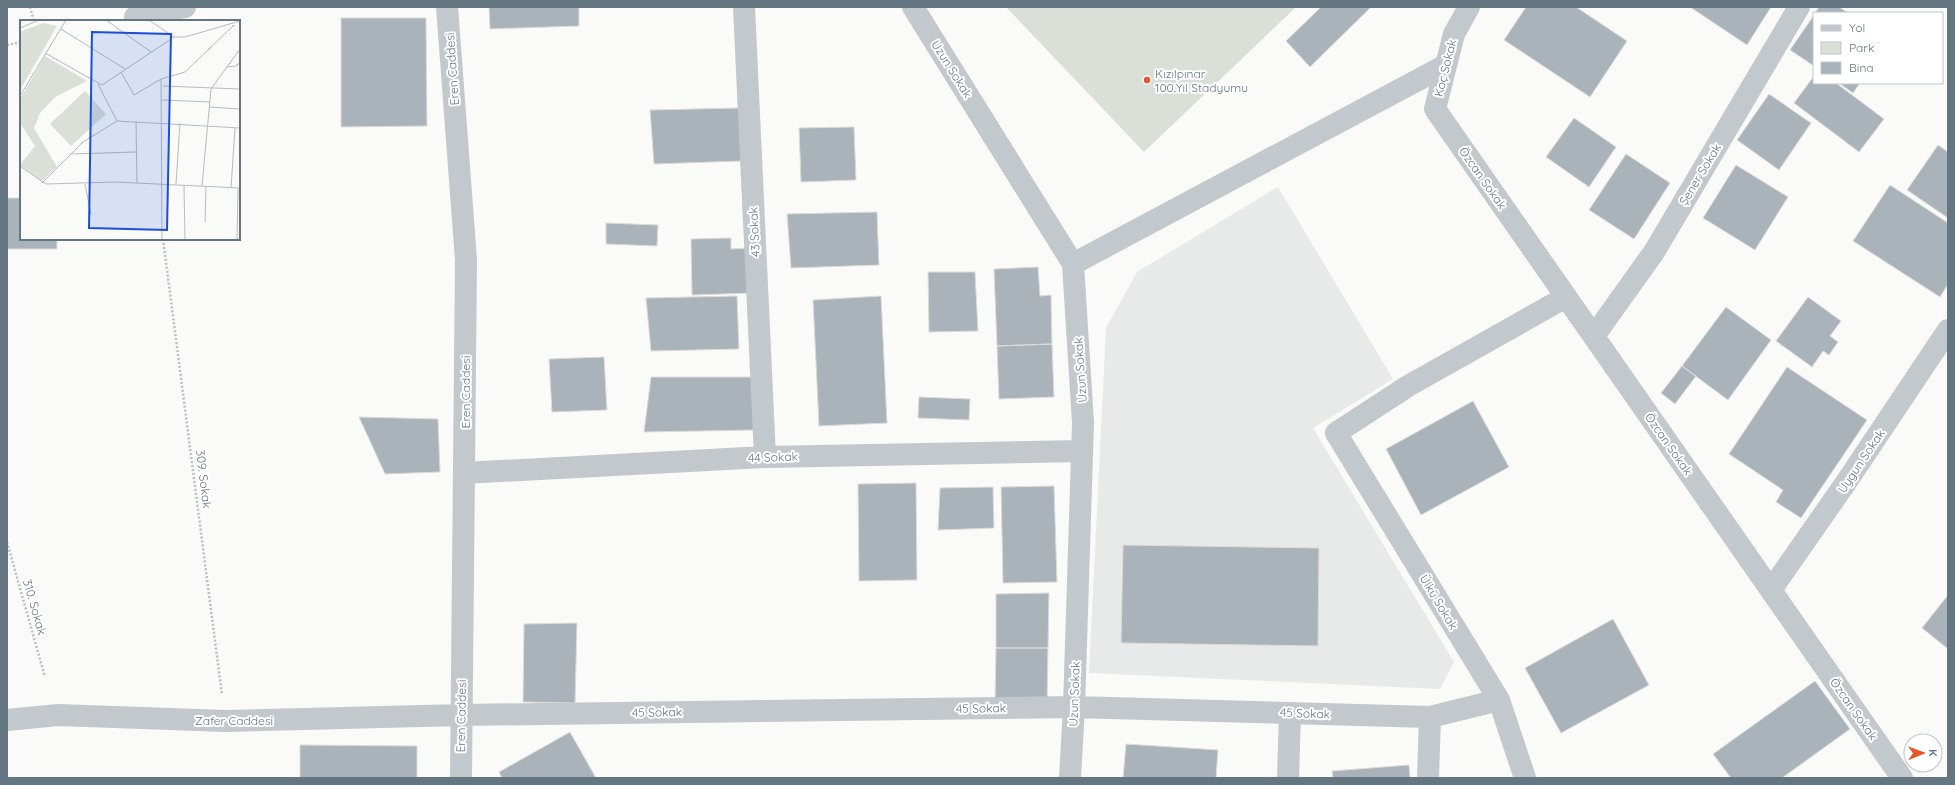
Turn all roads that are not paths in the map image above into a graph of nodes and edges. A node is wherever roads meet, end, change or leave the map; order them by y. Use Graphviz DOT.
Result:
graph roads {
  1 [pos="185,7"];
  2 [pos="447,7"];
  3 [pos="744,7"];
  4 [pos="913,7"];
  5 [pos="1469,7"];
  6 [pos="1799,7"];
  7 [pos="135,18"];
  8 [pos="1446,65"];
  9 [pos="1435,109"];
  10 [pos="1073,264"];
  11 [pos="1566,297"];
  12 [pos="1948,330"];
  13 [pos="1594,336"];
  14 [pos="1082,451"];
  15 [pos="765,457"];
  16 [pos="464,473"];
  17 [pos="1771,590"];
  18 [pos="1499,700"];
  19 [pos="1074,707"];
  20 [pos="1290,713"];
  21 [pos="461,715"];
  22 [pos="1430,717"];
  23 [pos="7,720"];
  24 [pos="461,778"];
  25 [pos="1070,778"];
  26 [pos="1288,778"];
  27 [pos="1428,778"];
  28 [pos="1525,778"];
  29 [pos="1902,778"];
  1 -- 7 [label="street"];
  2 -- 16 [label="street, Eren Caddesi"];
  3 -- 15 [label="street, 43 Sokak"];
  4 -- 10 [label="street, Uzun Sokak"];
  5 -- 8 [label="street, Koç Sokak"];
  6 -- 13 [label="street, Şener Sokak"];
  8 -- 9 [label="street, Koç Sokak"];
  8 -- 10 [label="street"];
  9 -- 11 [label="street, Özcan Sokak"];
  10 -- 14 [label="street, Uzun Sokak"];
  11 -- 13 [label="street, Özcan Sokak"];
  11 -- 18 [label="street, Ülkü Sokak"];
  12 -- 17 [label="street, Uygun Sokak"];
  13 -- 17 [label="street, Özcan Sokak"];
  14 -- 15 [label="street, 44 Sokak"];
  14 -- 19 [label="street, Uzun Sokak"];
  15 -- 16 [label="street, 44 Sokak"];
  16 -- 21 [label="street, Eren Caddesi"];
  17 -- 29 [label="street, Özcan Sokak"];
  18 -- 22 [label="street, 45 Sokak"];
  18 -- 28 [label="street, Ülkü Sokak"];
  19 -- 20 [label="street, 45 Sokak"];
  19 -- 21 [label="street, 45 Sokak"];
  19 -- 25 [label="street, Uzun Sokak"];
  20 -- 22 [label="street, 45 Sokak"];
  20 -- 26 [label="street"];
  21 -- 23 [label="street, Zafer Caddesi"];
  21 -- 24 [label="street, Eren Caddesi"];
  22 -- 27 [label="street"];
}
